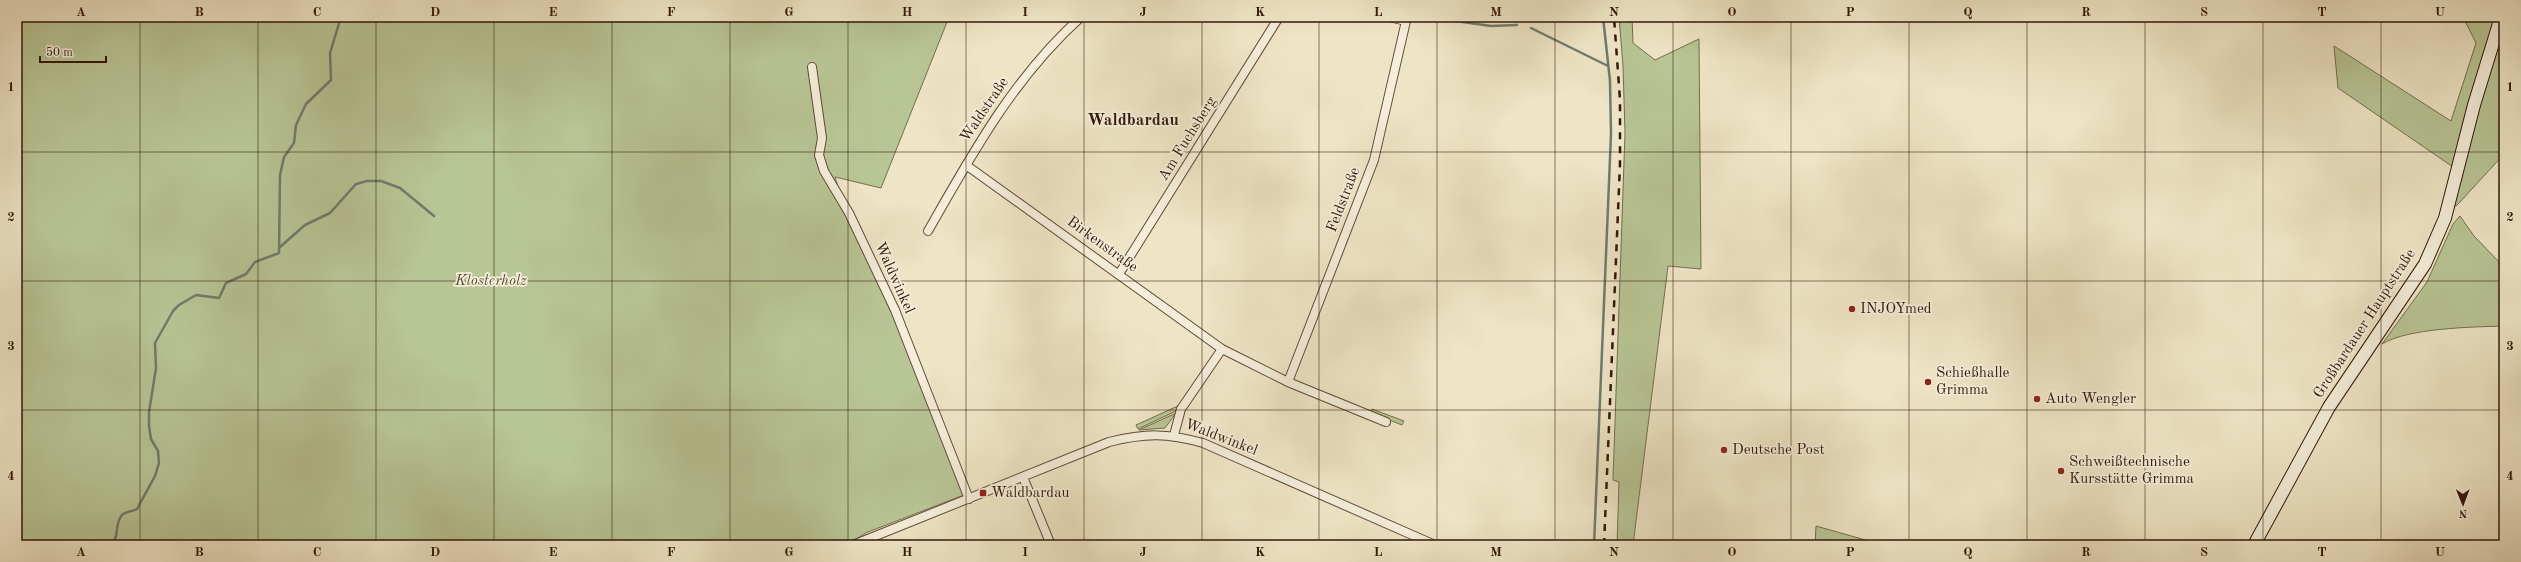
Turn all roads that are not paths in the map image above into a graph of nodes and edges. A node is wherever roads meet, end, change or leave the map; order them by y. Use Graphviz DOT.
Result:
graph roads {
  1 [pos="1081,17"];
  2 [pos="1279,17"];
  3 [pos="1389,17"];
  4 [pos="2501,17"];
  5 [pos="812,66"];
  6 [pos="966,165"];
  7 [pos="928,231"];
  8 [pos="1119,274"];
  9 [pos="1222,349"];
  10 [pos="1288,382"];
  11 [pos="1386,422"];
  12 [pos="1174,435"];
  13 [pos="1023,477"];
  14 [pos="969,499"];
  15 [pos="853,545"];
  16 [pos="1051,545"];
  17 [pos="1435,545"];
  18 [pos="2254,545"];
  1 -- 6 [label="street, Waldstraße"];
  2 -- 8 [label="street, Am Fuchsberg"];
  3 -- 10 [label="street, Feldstraße"];
  4 -- 18 [label="main road, Großbardauer Hauptstraße"];
  5 -- 14 [label="street, Waldwinkel"];
  6 -- 7 [label="street, Waldstraße"];
  6 -- 8 [label="street, Birkenstraße"];
  8 -- 9 [label="street, Birkenstraße"];
  9 -- 10 [label="street, Birkenstraße"];
  9 -- 12 [label="street"];
  10 -- 11 [label="street, Birkenstraße"];
  12 -- 13 [label="street, Waldwinkel"];
  12 -- 17 [label="street, Waldwinkel"];
  13 -- 14 [label="street, Waldwinkel"];
  13 -- 16 [label="street"];
  14 -- 15 [label="street, Waldwinkel"];
}
